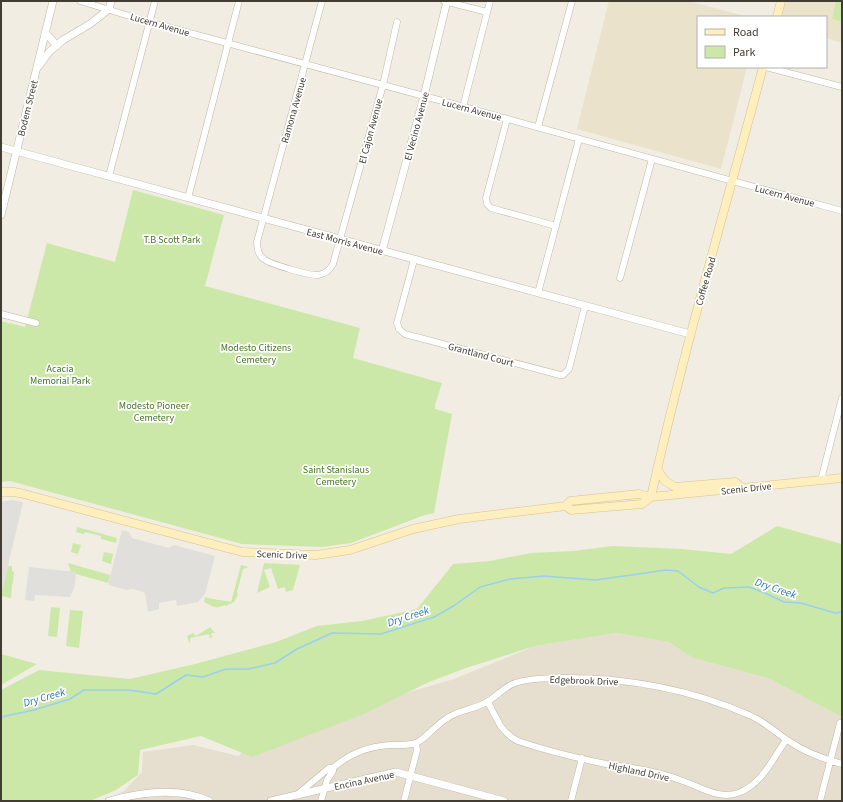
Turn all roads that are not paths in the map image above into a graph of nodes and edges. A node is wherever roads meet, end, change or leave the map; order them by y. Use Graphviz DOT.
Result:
graph roads {
  1 [pos="53,1"];
  2 [pos="80,1"];
  3 [pos="111,1"];
  4 [pos="155,1"];
  5 [pos="239,1"];
  6 [pos="322,1"];
  7 [pos="446,1"];
  8 [pos="490,1"];
  9 [pos="572,1"];
  10 [pos="781,1"];
  11 [pos="109,9"];
  12 [pos="487,12"];
  13 [pos="777,16"];
  14 [pos="149,22"];
  15 [pos="397,22"];
  16 [pos="45,32"];
  17 [pos="228,44"];
  18 [pos="57,46"];
  19 [pos="306,64"];
  20 [pos="763,68"];
  21 [pos="770,68"];
  22 [pos="37,70"];
  23 [pos="383,85"];
  24 [pos="842,87"];
  25 [pos="424,96"];
  26 [pos="463,107"];
  27 [pos="507,119"];
  28 [pos="538,127"];
  29 [pos="579,139"];
  30 [pos="1,147"];
  31 [pos="17,151"];
  32 [pos="652,159"];
  33 [pos="109,176"];
  34 [pos="733,181"];
  35 [pos="188,198"];
  36 [pos="842,211"];
  37 [pos="1,215"];
  38 [pos="263,219"];
  39 [pos="556,226"];
  40 [pos="341,239"];
  41 [pos="382,251"];
  42 [pos="414,260"];
  43 [pos="620,278"];
  44 [pos="538,294"];
  45 [pos="585,306"];
  46 [pos="1,314"];
  47 [pos="36,323"];
  48 [pos="690,334"];
  49 [pos="842,398"];
  50 [pos="657,469"];
  51 [pos="842,478"];
  52 [pos="822,480"];
  53 [pos="742,488"];
  54 [pos="1,492"];
  55 [pos="651,497"];
  56 [pos="488,702"];
  57 [pos="840,722"];
  58 [pos="786,740"];
  59 [pos="416,742"];
  60 [pos="582,758"];
  61 [pos="830,760"];
  62 [pos="842,764"];
  63 [pos="333,768"];
  64 [pos="411,776"];
  65 [pos="325,788"];
  66 [pos="298,794"];
  67 [pos="489,799"];
  68 [pos="109,801"];
  69 [pos="209,801"];
  70 [pos="270,801"];
  71 [pos="321,801"];
  72 [pos="404,801"];
  73 [pos="504,801"];
  74 [pos="571,801"];
  75 [pos="820,801"];
  1 -- 16 [label="street, Bodem Street"];
  2 -- 11 [label="street, Lucern Avenue"];
  3 -- 11 [label="street"];
  4 -- 14 [label="street"];
  5 -- 17 [label="street"];
  6 -- 19 [label="street, Ramona Avenue"];
  7 -- 12 [label="street"];
  7 -- 25 [label="street, El Vecino Avenue"];
  8 -- 12 [label="street"];
  9 -- 28 [label="street"];
  10 -- 13 [label="main road"];
  11 -- 14 [label="street, Lucern Avenue"];
  11 -- 18 [label="street"];
  12 -- 26 [label="street"];
  14 -- 17 [label="street, Lucern Avenue"];
  14 -- 33 [label="street"];
  15 -- 23 [label="street, El Cajon Avenue"];
  16 -- 18 [label="street"];
  16 -- 22 [label="street, Bodem Street"];
  17 -- 19 [label="street, Lucern Avenue"];
  17 -- 35 [label="street"];
  18 -- 22 [label="street"];
  19 -- 23 [label="street, Lucern Avenue"];
  19 -- 38 [label="street, Ramona Avenue"];
  20 -- 34 [label="main road, Coffee Road"];
  21 -- 24 [label="street"];
  22 -- 31 [label="street, Bodem Street"];
  23 -- 25 [label="street, Lucern Avenue"];
  23 -- 40 [label="street, El Cajon Avenue"];
  25 -- 26 [label="street, Lucern Avenue"];
  25 -- 41 [label="street, El Vecino Avenue"];
  26 -- 27 [label="street, Lucern Avenue"];
  27 -- 28 [label="street, Lucern Avenue"];
  27 -- 39 [label="street"];
  28 -- 29 [label="street, Lucern Avenue"];
  29 -- 32 [label="street, Lucern Avenue"];
  29 -- 39 [label="street"];
  30 -- 31 [label="street, East Morris Avenue"];
  31 -- 33 [label="street, East Morris Avenue"];
  31 -- 37 [label="street, Bodem Street"];
  32 -- 34 [label="street, Lucern Avenue"];
  32 -- 43 [label="street"];
  33 -- 35 [label="street, East Morris Avenue"];
  34 -- 36 [label="street, Lucern Avenue"];
  34 -- 48 [label="main road, Coffee Road"];
  35 -- 38 [label="street, East Morris Avenue"];
  38 -- 40 [label="street, East Morris Avenue"];
  38 -- 40 [label="street, Ramona Avenue"];
  39 -- 44 [label="street"];
  40 -- 41 [label="street, East Morris Avenue"];
  41 -- 42 [label="street, East Morris Avenue"];
  42 -- 44 [label="street, East Morris Avenue"];
  42 -- 45 [label="street, Grantland Court"];
  44 -- 45 [label="street, East Morris Avenue"];
  45 -- 48 [label="street, East Morris Avenue"];
  46 -- 47 [label="street"];
  48 -- 50 [label="main road, Coffee Road"];
  49 -- 52 [label="street"];
  50 -- 53 [label="main road"];
  50 -- 55 [label="main road, Coffee Road"];
  51 -- 52 [label="main road, Scenic Drive"];
  52 -- 53 [label="main road, Scenic Drive"];
  53 -- 55 [label="main road, Scenic Drive"];
  54 -- 55 [label="main road, Scenic Drive"];
  56 -- 58 [label="street, Edgebrook Drive"];
  56 -- 59 [label="street, Edgebrook Drive"];
  56 -- 60 [label="street, Highland Drive"];
  57 -- 61 [label="street"];
  58 -- 60 [label="street, Highland Drive"];
  58 -- 61 [label="street, Edgebrook Drive"];
  59 -- 63 [label="street"];
  59 -- 64 [label="street"];
  60 -- 74 [label="street"];
  61 -- 62 [label="street, Edgebrook Drive"];
  61 -- 75 [label="street"];
  63 -- 65 [label="street"];
  63 -- 66 [label="street"];
  64 -- 65 [label="street, Encina Avenue"];
  64 -- 67 [label="street, Encina Avenue"];
  64 -- 72 [label="street"];
  65 -- 66 [label="street, Encina Avenue"];
  65 -- 71 [label="street"];
  66 -- 70 [label="street, Encina Avenue"];
  67 -- 73 [label="street, Encina Avenue"];
  68 -- 69 [label="street"];
}
